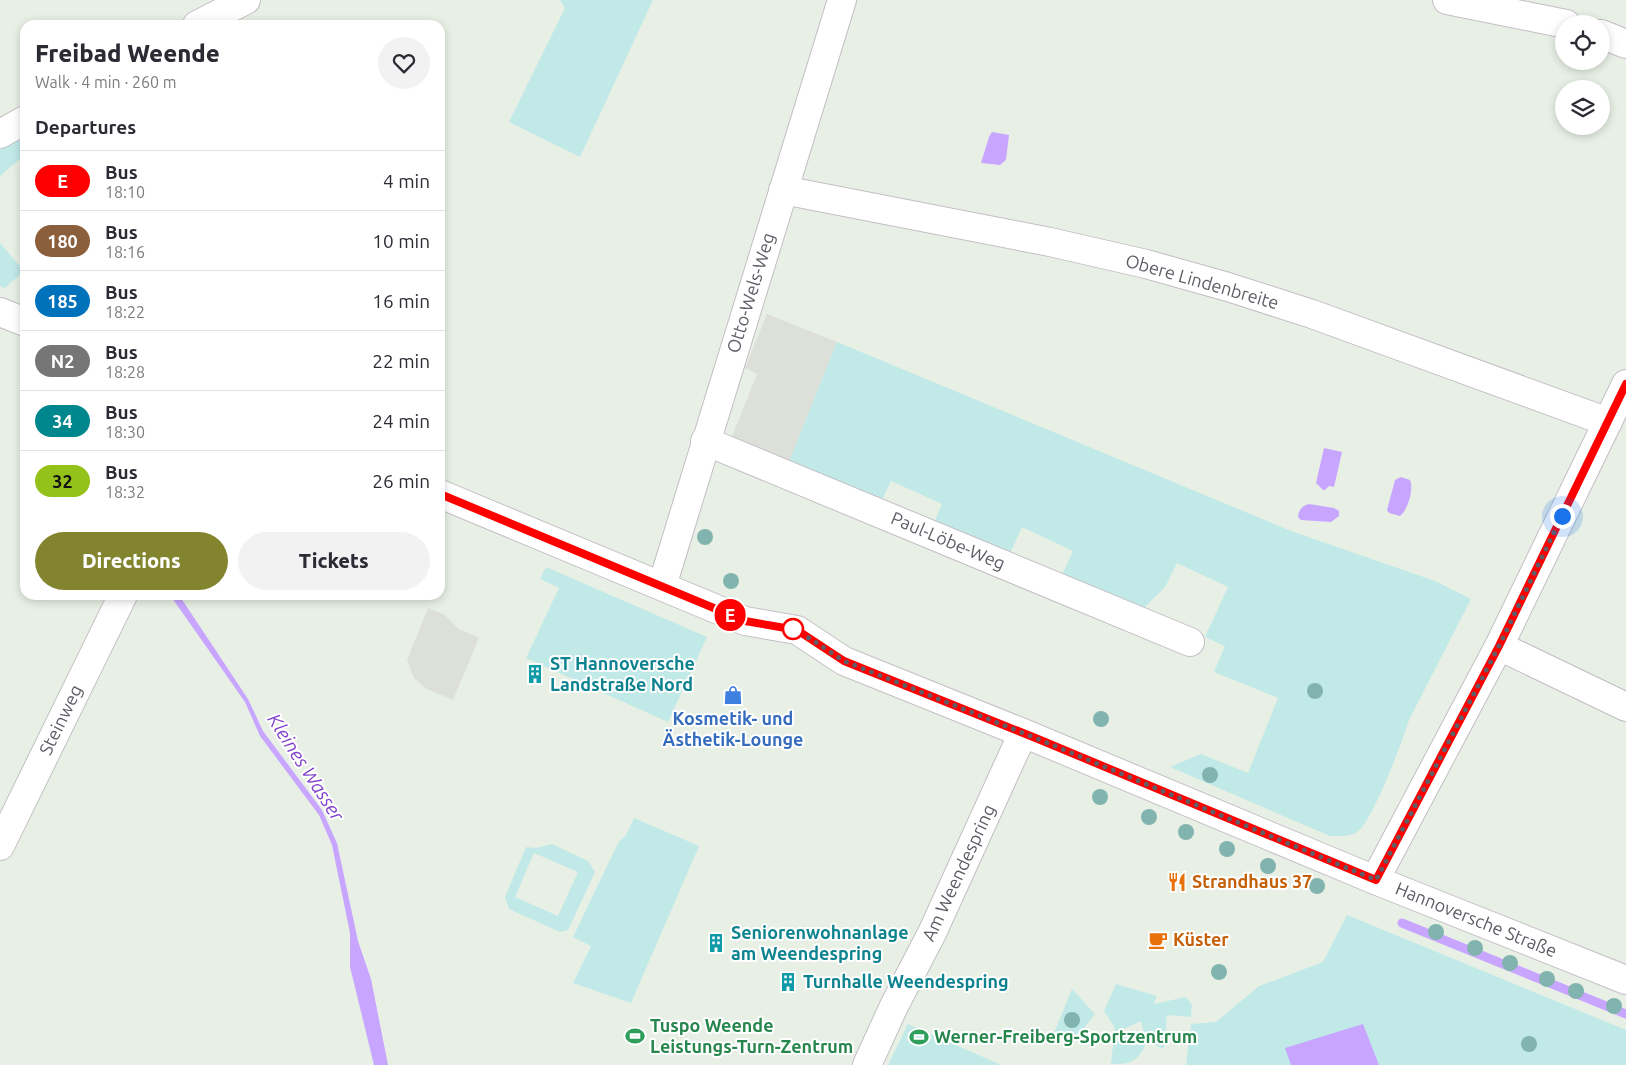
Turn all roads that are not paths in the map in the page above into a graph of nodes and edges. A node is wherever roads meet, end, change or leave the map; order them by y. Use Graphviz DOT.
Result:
graph roads {
  1 [pos="246,0"];
  2 [pos="842,0"];
  3 [pos="1448,0"];
  4 [pos="207,20"];
  5 [pos="1555,22"];
  6 [pos="1610,38"];
  7 [pos="1626,44"];
  8 [pos="20,123"];
  9 [pos="0,134"];
  10 [pos="783,190"];
  11 [pos="0,312"];
  12 [pos="20,320"];
  13 [pos="1626,384"];
  14 [pos="1608,422"];
  15 [pos="705,441"];
  16 [pos="445,496"];
  17 [pos="662,586"];
  18 [pos="121,600"];
  19 [pos="1190,642"];
  20 [pos="1499,646"];
  21 [pos="1626,707"];
  22 [pos="1023,733"];
  23 [pos="0,846"];
  24 [pos="1376,880"];
  25 [pos="1626,980"];
  26 [pos="867,1065"];
  1 -- 4 [label="street"];
  2 -- 10 [label="street, Otto-Wels-Weg"];
  3 -- 5 [label="street"];
  6 -- 7 [label="street"];
  8 -- 9 [label="street"];
  10 -- 14 [label="street, Obere Lindenbreite"];
  10 -- 15 [label="street, Otto-Wels-Weg"];
  11 -- 12 [label="street"];
  13 -- 14 [label="street"];
  14 -- 20 [label="street"];
  15 -- 17 [label="street, Otto-Wels-Weg"];
  15 -- 19 [label="street, Paul-Löbe-Weg"];
  16 -- 17 [label="street, Hannoversche Straße"];
  17 -- 22 [label="street, Hannoversche Straße"];
  18 -- 23 [label="street, Steinweg"];
  20 -- 21 [label="street"];
  20 -- 24 [label="street"];
  22 -- 24 [label="street, Hannoversche Straße"];
  22 -- 26 [label="street, Am Weendespring"];
  24 -- 25 [label="street, Hannoversche Straße"];
}
